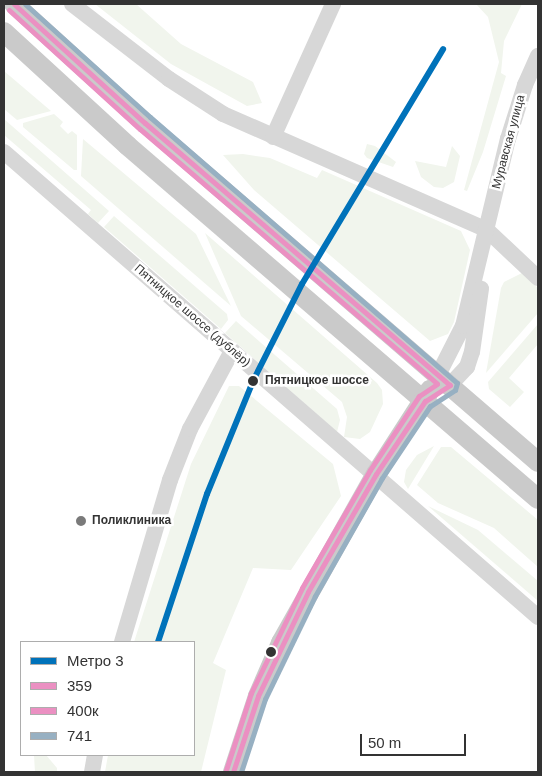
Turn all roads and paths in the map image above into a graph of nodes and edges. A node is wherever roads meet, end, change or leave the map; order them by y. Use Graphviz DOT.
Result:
graph roads {
  1 [pos="14,4"];
  2 [pos="72,4"];
  3 [pos="333,4"];
  4 [pos="4,32"];
  5 [pos="538,56"];
  6 [pos="273,137"];
  7 [pos="4,152"];
  8 [pos="487,230"];
  9 [pos="538,278"];
  10 [pos="232,351"];
  11 [pos="444,380"];
  12 [pos="425,401"];
  13 [pos="538,462"];
  14 [pos="376,474"];
  15 [pos="538,499"];
  16 [pos="538,617"];
  17 [pos="122,641"];
  18 [pos="94,756"];
  19 [pos="92,772"];
  20 [pos="233,772"];
  1 -- 11 [label="main road"];
  2 -- 6 [label="street"];
  3 -- 6 [label="street"];
  4 -- 12 [label="main road"];
  5 -- 8 [label="street, Муравская улица"];
  6 -- 8 [label="street"];
  7 -- 10 [label="street, Пятницкое шоссе (дублёр)"];
  8 -- 9 [label="street"];
  8 -- 11 [label="street, Муравская улица"];
  10 -- 14 [label="street, Пятницкое шоссе (дублёр)"];
  10 -- 17 [label="street"];
  11 -- 12 [label="main road"];
  11 -- 13 [label="main road"];
  12 -- 14 [label="main road"];
  12 -- 15 [label="main road"];
  14 -- 16 [label="street, Пятницкое шоссе (дублёр)"];
  14 -- 20 [label="main road"];
  18 -- 19 [label="street"];
}
